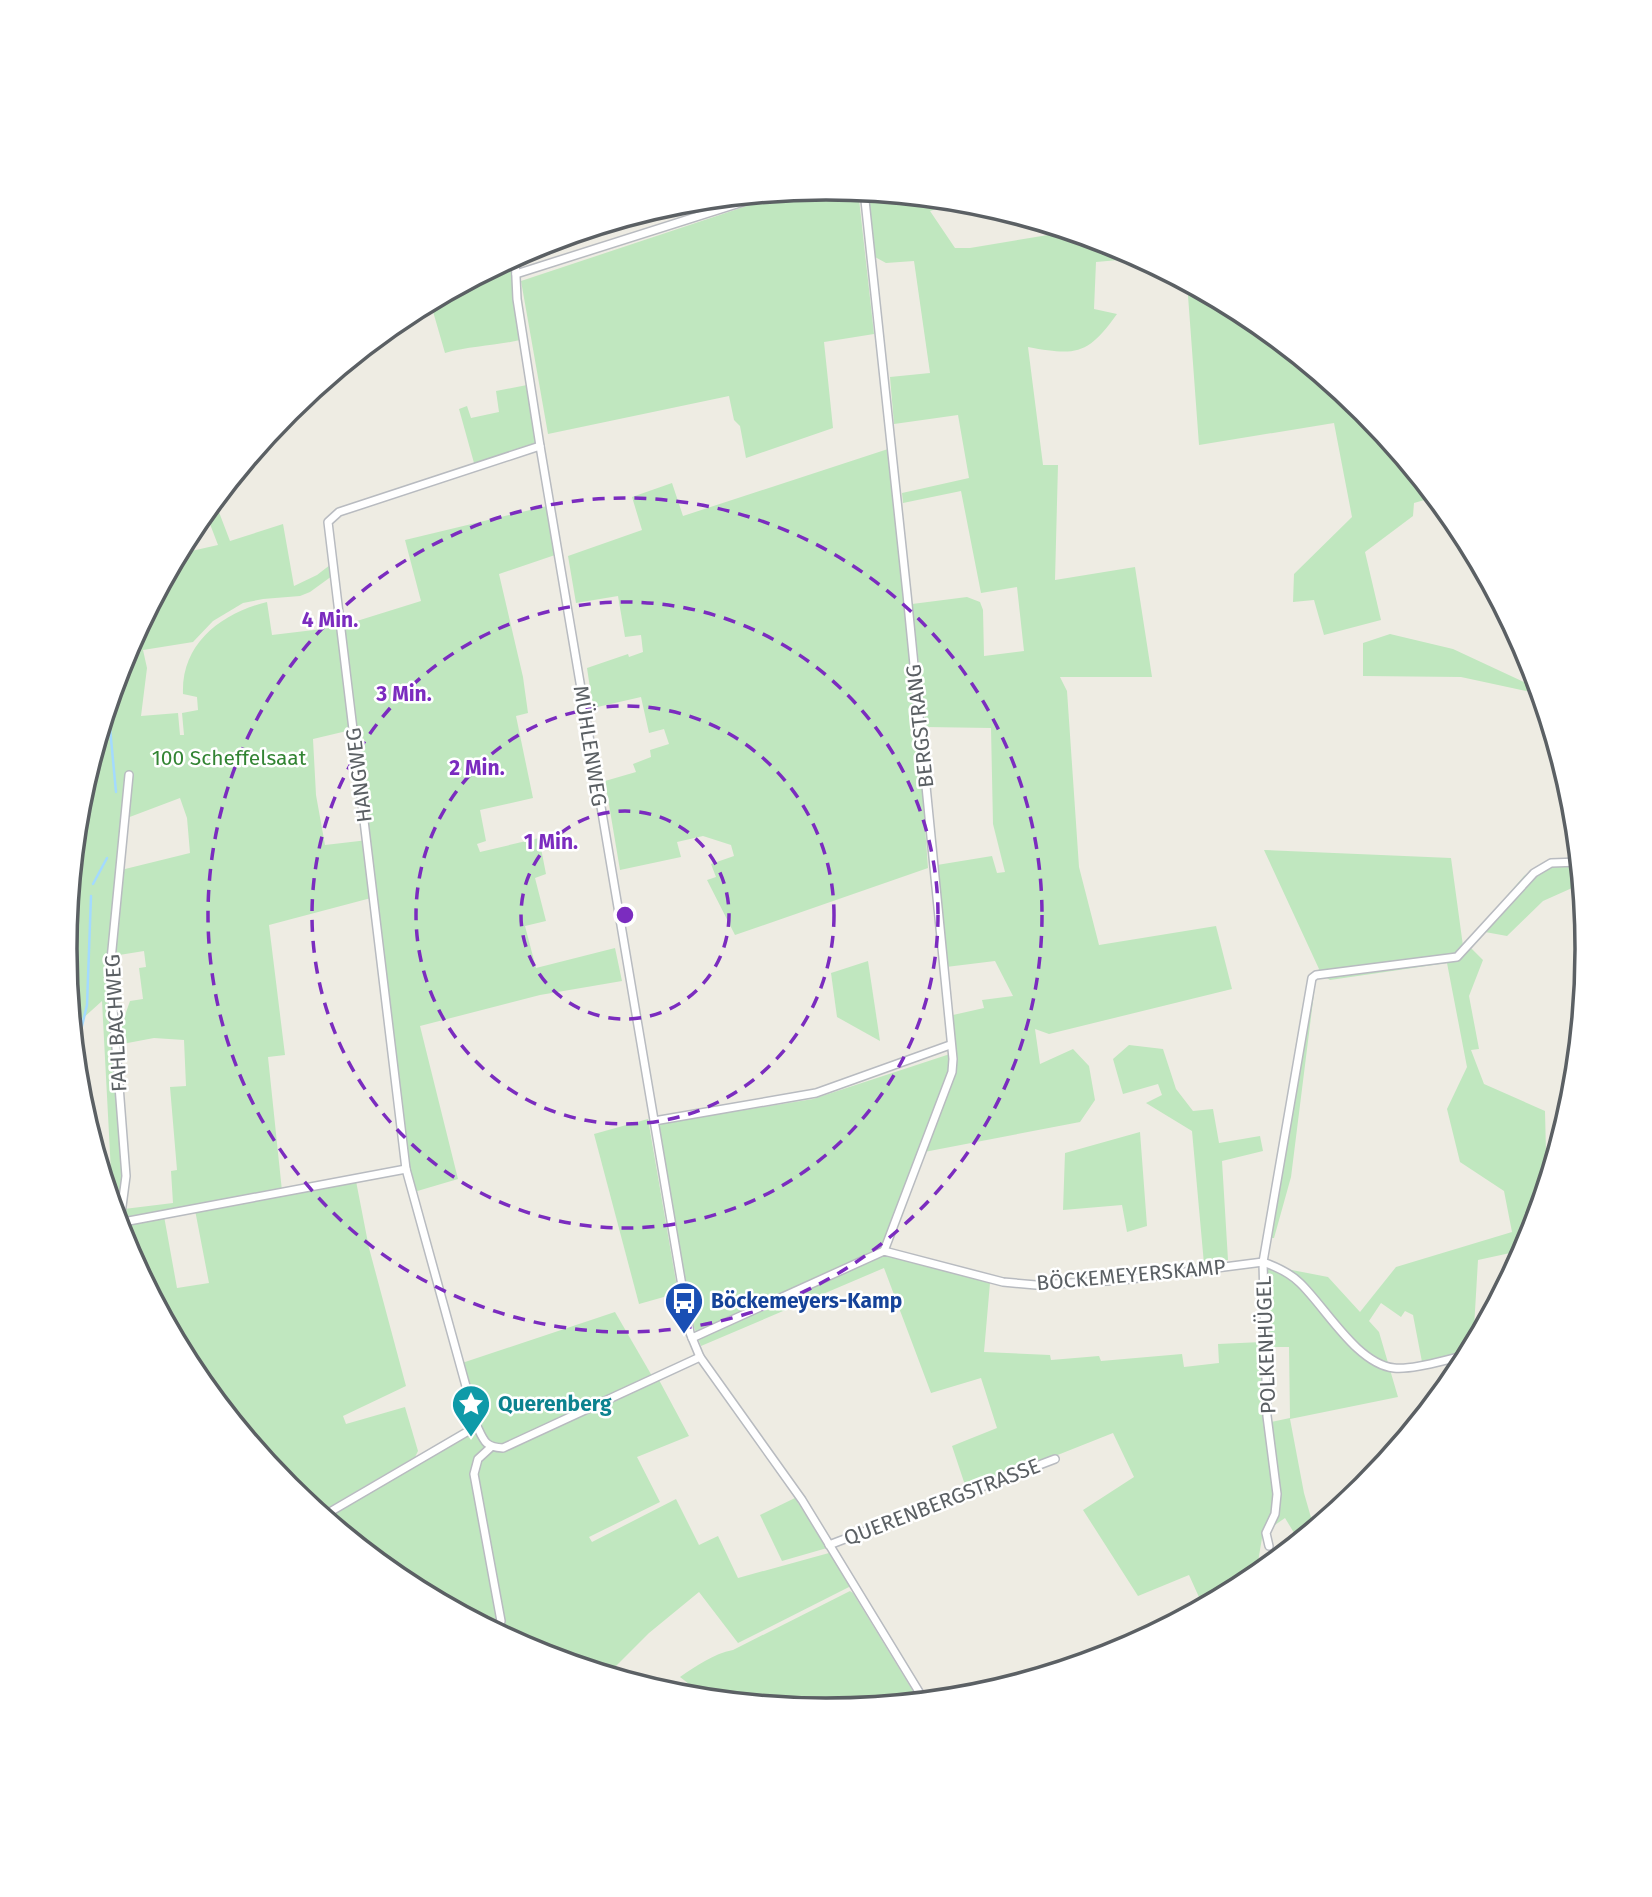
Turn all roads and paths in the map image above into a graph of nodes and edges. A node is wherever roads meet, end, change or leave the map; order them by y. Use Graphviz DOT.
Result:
graph roads {
  1 [pos="865,201"];
  2 [pos="731,206"];
  3 [pos="516,268"];
  4 [pos="516,274"];
  5 [pos="540,446"];
  6 [pos="129,775"];
  7 [pos="1570,862"];
  8 [pos="950,1045"];
  9 [pos="654,1121"];
  10 [pos="406,1170"];
  11 [pos="122,1203"];
  12 [pos="129,1223"];
  13 [pos="884,1251"];
  14 [pos="1263,1262"];
  15 [pos="692,1338"];
  16 [pos="700,1357"];
  17 [pos="1454,1357"];
  18 [pos="477,1426"];
  19 [pos="490,1447"];
  20 [pos="1055,1459"];
  21 [pos="331,1511"];
  22 [pos="829,1545"];
  23 [pos="1269,1546"];
  24 [pos="501,1623"];
  25 [pos="919,1692"];
  1 -- 8 [label="street, BERGSTRANG"];
  2 -- 4 [label="street"];
  3 -- 4 [label="street, MÜHLENWEG"];
  4 -- 5 [label="street, MÜHLENWEG"];
  5 -- 9 [label="street, MÜHLENWEG"];
  5 -- 10 [label="street, HANGWEG"];
  6 -- 11 [label="street, FAHLBACHWEG"];
  7 -- 14 [label="street"];
  8 -- 9 [label="street"];
  8 -- 13 [label="street, BERGSTRANG"];
  9 -- 15 [label="street, MÜHLENWEG"];
  10 -- 12 [label="street"];
  10 -- 18 [label="street, HANGWEG"];
  13 -- 14 [label="street, BÖCKEMEYERSKAMP"];
  13 -- 15 [label="street"];
  14 -- 17 [label="street, POLKENHÜGEL"];
  14 -- 23 [label="street, POLKENHÜGEL"];
  15 -- 16 [label="street, MÜHLENWEG"];
  16 -- 19 [label="street"];
  16 -- 22 [label="street, QUERENBERGSTRASSE"];
  18 -- 19 [label="street"];
  18 -- 21 [label="street"];
  19 -- 24 [label="street"];
  20 -- 22 [label="street, QUERENBERGSTRASSE"];
  22 -- 25 [label="street, QUERENBERGSTRASSE"];
}
